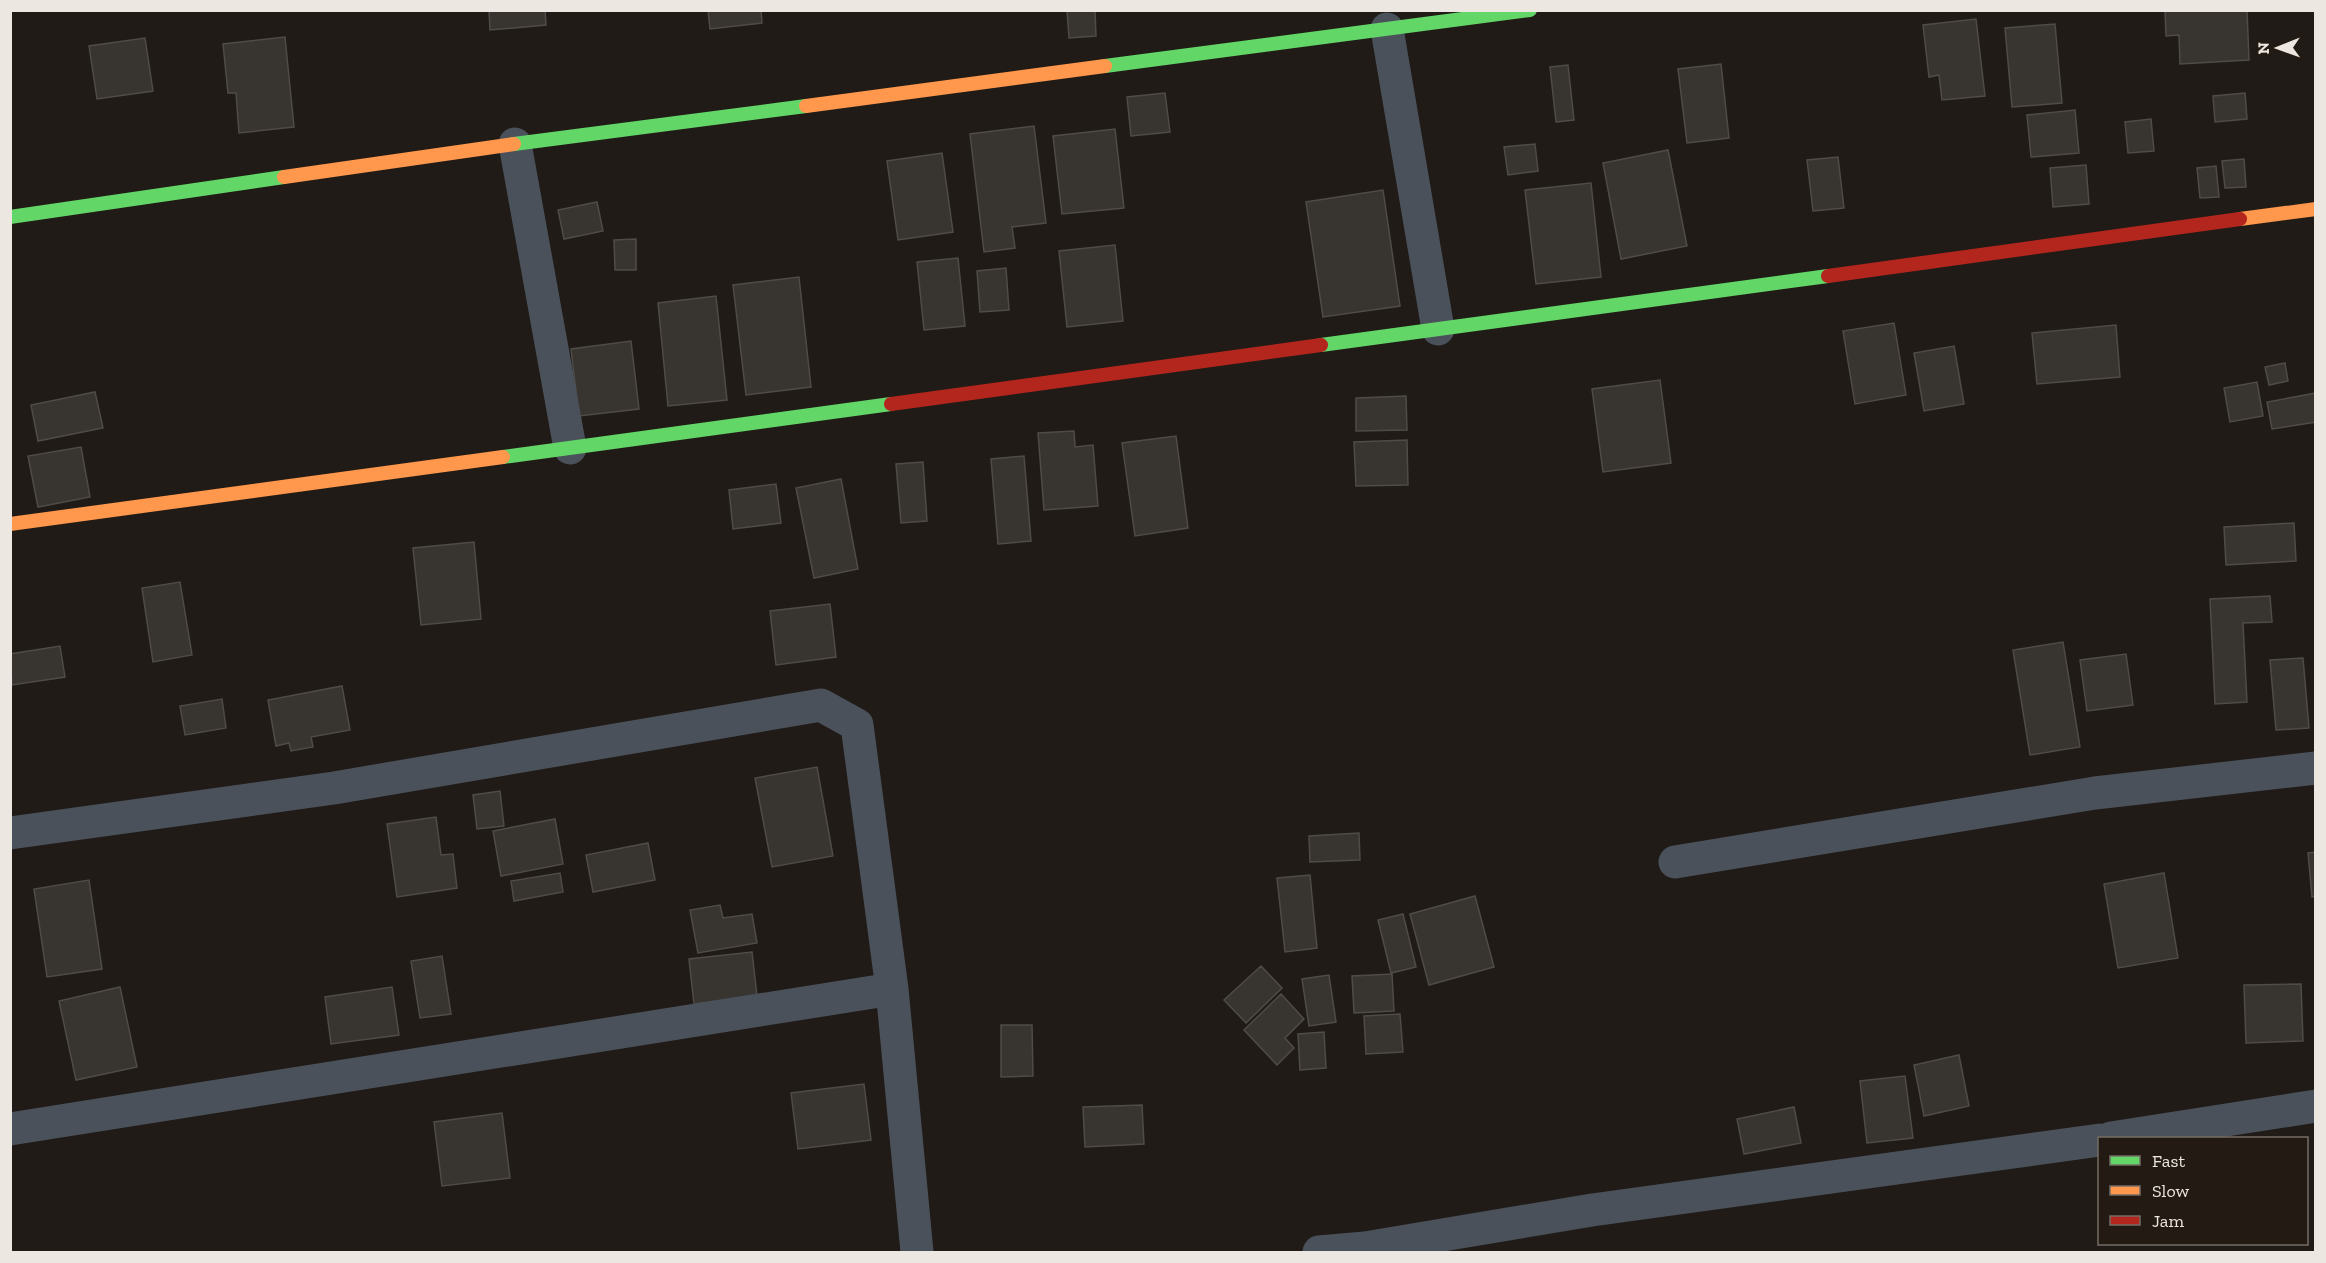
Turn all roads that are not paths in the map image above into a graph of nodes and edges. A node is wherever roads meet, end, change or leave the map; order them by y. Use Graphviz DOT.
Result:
graph roads {
  1 [pos="1530,10"];
  2 [pos="1386,29"];
  3 [pos="515,144"];
  4 [pos="2316,209"];
  5 [pos="10,217"];
  6 [pos="1438,329"];
  7 [pos="570,448"];
  8 [pos="10,525"];
  9 [pos="2316,768"];
  10 [pos="10,833"];
  11 [pos="1675,862"];
  12 [pos="892,989"];
  13 [pos="2316,1106"];
  14 [pos="10,1129"];
  15 [pos="2117,1137"];
  16 [pos="2098,1140"];
  17 [pos="918,1252"];
  18 [pos="1319,1252"];
  1 -- 2 [label="street"];
  2 -- 3 [label="street"];
  2 -- 6 [label="street"];
  3 -- 5 [label="street"];
  3 -- 7 [label="street"];
  4 -- 6 [label="street"];
  6 -- 7 [label="street"];
  7 -- 8 [label="street"];
  9 -- 11 [label="street"];
  10 -- 12 [label="street"];
  12 -- 14 [label="street"];
  12 -- 17 [label="street"];
  13 -- 15 [label="street"];
  16 -- 18 [label="street"];
}
